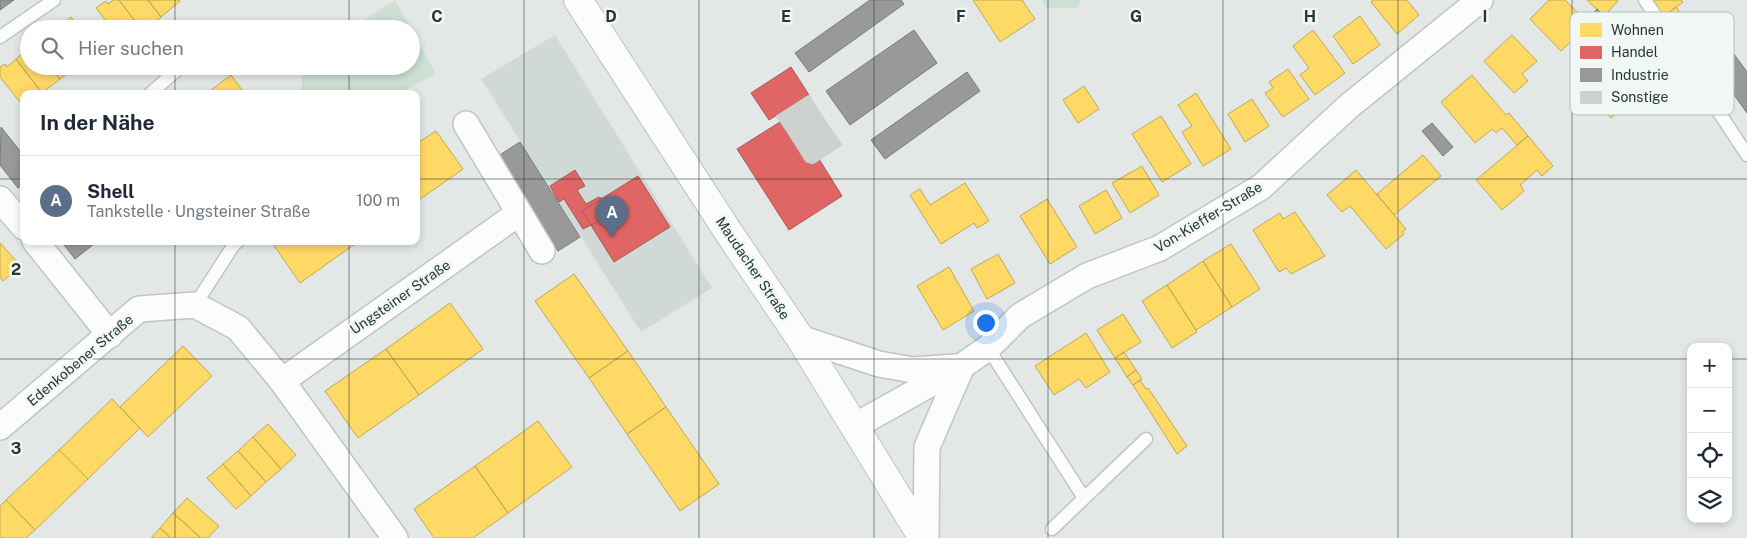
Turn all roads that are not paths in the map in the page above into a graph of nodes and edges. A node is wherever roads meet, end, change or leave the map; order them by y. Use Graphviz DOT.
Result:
graph roads {
  1 [pos="54,0"];
  2 [pos="578,0"];
  3 [pos="1480,0"];
  4 [pos="1645,0"];
  5 [pos="1653,12"];
  6 [pos="25,20"];
  7 [pos="20,23"];
  8 [pos="0,37"];
  9 [pos="171,75"];
  10 [pos="154,90"];
  11 [pos="1721,115"];
  12 [pos="466,124"];
  13 [pos="1747,155"];
  14 [pos="519,213"];
  15 [pos="38,245"];
  16 [pos="234,245"];
  17 [pos="542,252"];
  18 [pos="195,305"];
  19 [pos="110,335"];
  20 [pos="800,338"];
  21 [pos="988,348"];
  22 [pos="962,366"];
  23 [pos="282,381"];
  24 [pos="855,426"];
  25 [pos="0,427"];
  26 [pos="1146,439"];
  27 [pos="1084,498"];
  28 [pos="1052,529"];
  29 [pos="395,538"];
  30 [pos="925,538"];
  1 -- 6 [label="lane"];
  2 -- 20 [label="main road, Maudacher Straße"];
  3 -- 21 [label="street, Von-Kieffer-Straße"];
  4 -- 5 [label="lane"];
  7 -- 8 [label="lane"];
  9 -- 10 [label="lane"];
  11 -- 13 [label="lane"];
  12 -- 14 [label="street"];
  14 -- 17 [label="street"];
  14 -- 23 [label="street, Ungsteiner Straße"];
  15 -- 19 [label="street"];
  16 -- 18 [label="lane"];
  18 -- 19 [label="street, Edenkobener Straße"];
  18 -- 23 [label="street"];
  19 -- 25 [label="street, Edenkobener Straße"];
  20 -- 22 [label="street"];
  20 -- 24 [label="main road, Maudacher Straße"];
  21 -- 22 [label="street, Von-Kieffer-Straße"];
  21 -- 27 [label="lane"];
  22 -- 24 [label="street, Von-Kieffer-Straße"];
  22 -- 30 [label="street"];
  23 -- 29 [label="street"];
  24 -- 30 [label="main road, Maudacher Straße"];
  26 -- 27 [label="lane"];
  27 -- 28 [label="lane"];
}
